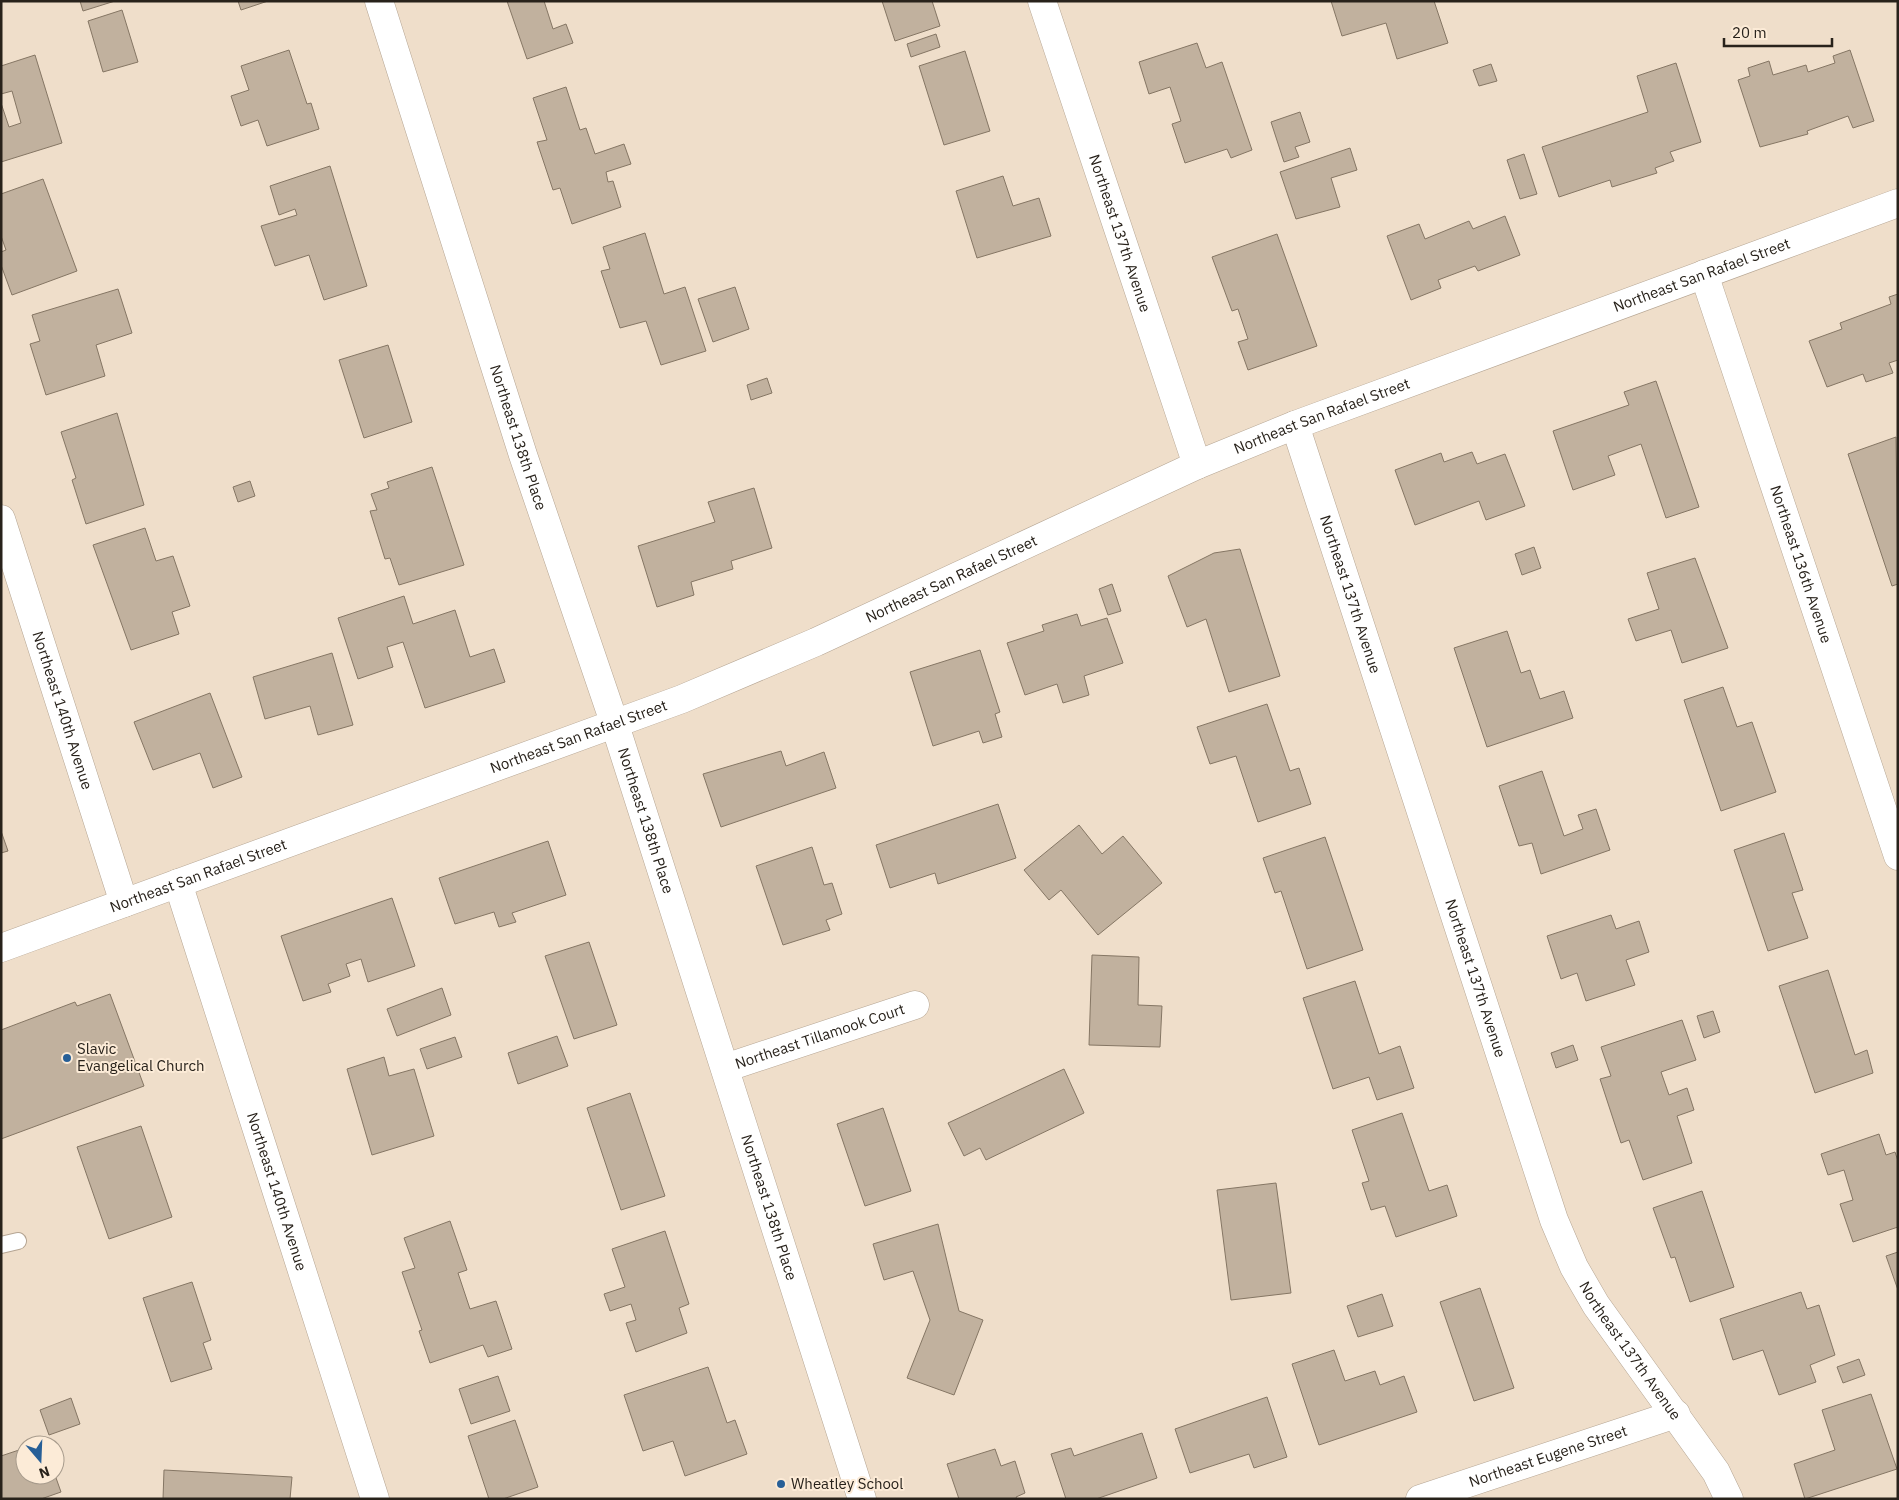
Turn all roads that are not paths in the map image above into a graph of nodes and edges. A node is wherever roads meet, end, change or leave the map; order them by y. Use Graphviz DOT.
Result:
graph roads {
  1 [pos="379,1"];
  2 [pos="1042,1"];
  3 [pos="1898,203"];
  4 [pos="1704,274"];
  5 [pos="1295,424"];
  6 [pos="1198,465"];
  7 [pos="1,519"];
  8 [pos="615,725"];
  9 [pos="1898,856"];
  10 [pos="178,884"];
  11 [pos="124,903"];
  12 [pos="1,948"];
  13 [pos="915,1005"];
  14 [pos="725,1068"];
  15 [pos="18,1241"];
  16 [pos="1,1245"];
  17 [pos="1676,1414"];
  18 [pos="375,1499"];
  19 [pos="862,1499"];
  20 [pos="1420,1499"];
  21 [pos="1729,1499"];
  1 -- 8 [label="street, Northeast 138th Place"];
  2 -- 6 [label="street, Northeast 137th Avenue"];
  3 -- 4 [label="street, Northeast San Rafael Street"];
  4 -- 5 [label="street, Northeast San Rafael Street"];
  4 -- 9 [label="street, Northeast 136th Avenue"];
  5 -- 6 [label="street, Northeast San Rafael Street"];
  5 -- 17 [label="street, Northeast 137th Avenue"];
  6 -- 8 [label="street, Northeast San Rafael Street"];
  7 -- 11 [label="street, Northeast 140th Avenue"];
  8 -- 10 [label="street, Northeast San Rafael Street"];
  8 -- 14 [label="street, Northeast 138th Place"];
  10 -- 11 [label="street, Northeast San Rafael Street"];
  10 -- 18 [label="street, Northeast 140th Avenue"];
  11 -- 12 [label="street, Northeast San Rafael Street"];
  13 -- 14 [label="street, Northeast Tillamook Court"];
  14 -- 19 [label="street, Northeast 138th Place"];
  15 -- 16 [label="lane"];
  17 -- 20 [label="street, Northeast Eugene Street"];
  17 -- 21 [label="street, Northeast 137th Avenue"];
}
